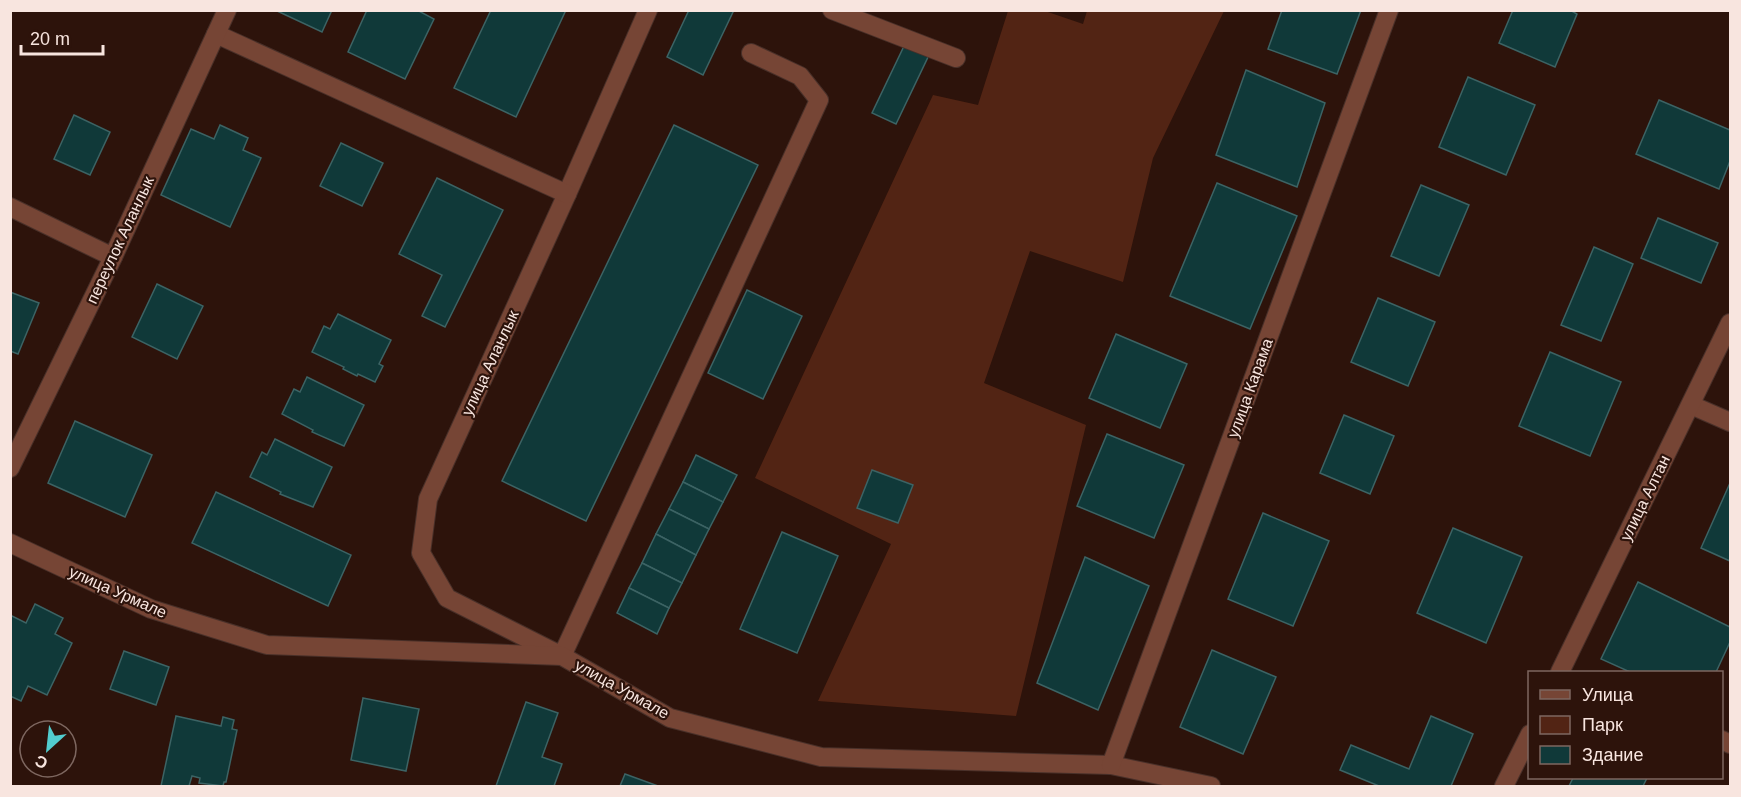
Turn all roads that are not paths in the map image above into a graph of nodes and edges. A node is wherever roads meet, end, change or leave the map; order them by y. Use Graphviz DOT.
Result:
graph roads {
  1 [pos="227,10"];
  2 [pos="648,10"];
  3 [pos="832,10"];
  4 [pos="1389,10"];
  5 [pos="216,34"];
  6 [pos="751,53"];
  7 [pos="956,58"];
  8 [pos="567,194"];
  9 [pos="10,207"];
  10 [pos="113,257"];
  11 [pos="1731,323"];
  12 [pos="1690,405"];
  13 [pos="1731,422"];
  14 [pos="10,468"];
  15 [pos="10,543"];
  16 [pos="562,656"];
  17 [pos="1564,671"];
  18 [pos="1528,738"];
  19 [pos="1110,765"];
  20 [pos="1211,786"];
  21 [pos="1504,786"];
  1 -- 5 [label="street, переулок Аланлык"];
  2 -- 8 [label="street, улица Аланлык"];
  3 -- 7 [label="street"];
  4 -- 19 [label="street, улица Карама"];
  5 -- 8 [label="street"];
  5 -- 10 [label="street, переулок Аланлык"];
  6 -- 16 [label="street"];
  8 -- 16 [label="street, улица Аланлык"];
  9 -- 10 [label="street"];
  10 -- 14 [label="street, переулок Аланлык"];
  11 -- 12 [label="street, улица Алтан"];
  12 -- 13 [label="street"];
  12 -- 17 [label="street, улица Алтан"];
  15 -- 16 [label="street, улица Урмале"];
  16 -- 19 [label="street, улица Урмале"];
  18 -- 21 [label="street"];
  19 -- 20 [label="street, улица Урмале"];
}
